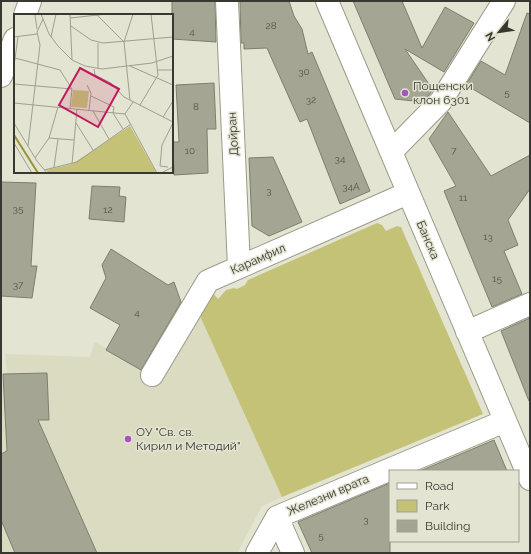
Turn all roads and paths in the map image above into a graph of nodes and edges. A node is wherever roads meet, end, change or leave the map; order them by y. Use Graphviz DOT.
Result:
graph roads {
  1 [pos="30,1"];
  2 [pos="227,1"];
  3 [pos="327,1"];
  4 [pos="504,1"];
  5 [pos="24,14"];
  6 [pos="14,42"];
  7 [pos="1,76"];
  8 [pos="391,152"];
  9 [pos="408,193"];
  10 [pos="239,267"];
  11 [pos="530,304"];
  12 [pos="467,332"];
  13 [pos="152,375"];
  14 [pos="505,421"];
  15 [pos="530,479"];
  16 [pos="277,517"];
  17 [pos="257,553"];
  18 [pos="293,553"];
  1 -- 5 [label="street"];
  2 -- 10 [label="street, Дойран"];
  3 -- 8 [label="street, Банска"];
  4 -- 8 [label="street"];
  6 -- 7 [label="street"];
  8 -- 9 [label="street, Банска"];
  9 -- 10 [label="street, Карамфил"];
  9 -- 12 [label="street, Банска"];
  10 -- 13 [label="street, Карамфил"];
  11 -- 12 [label="street"];
  12 -- 14 [label="street, Банска"];
  14 -- 15 [label="street, Банска"];
  14 -- 16 [label="street, Железни врата"];
  16 -- 17 [label="street, Железни врата"];
  16 -- 18 [label="street"];
}
